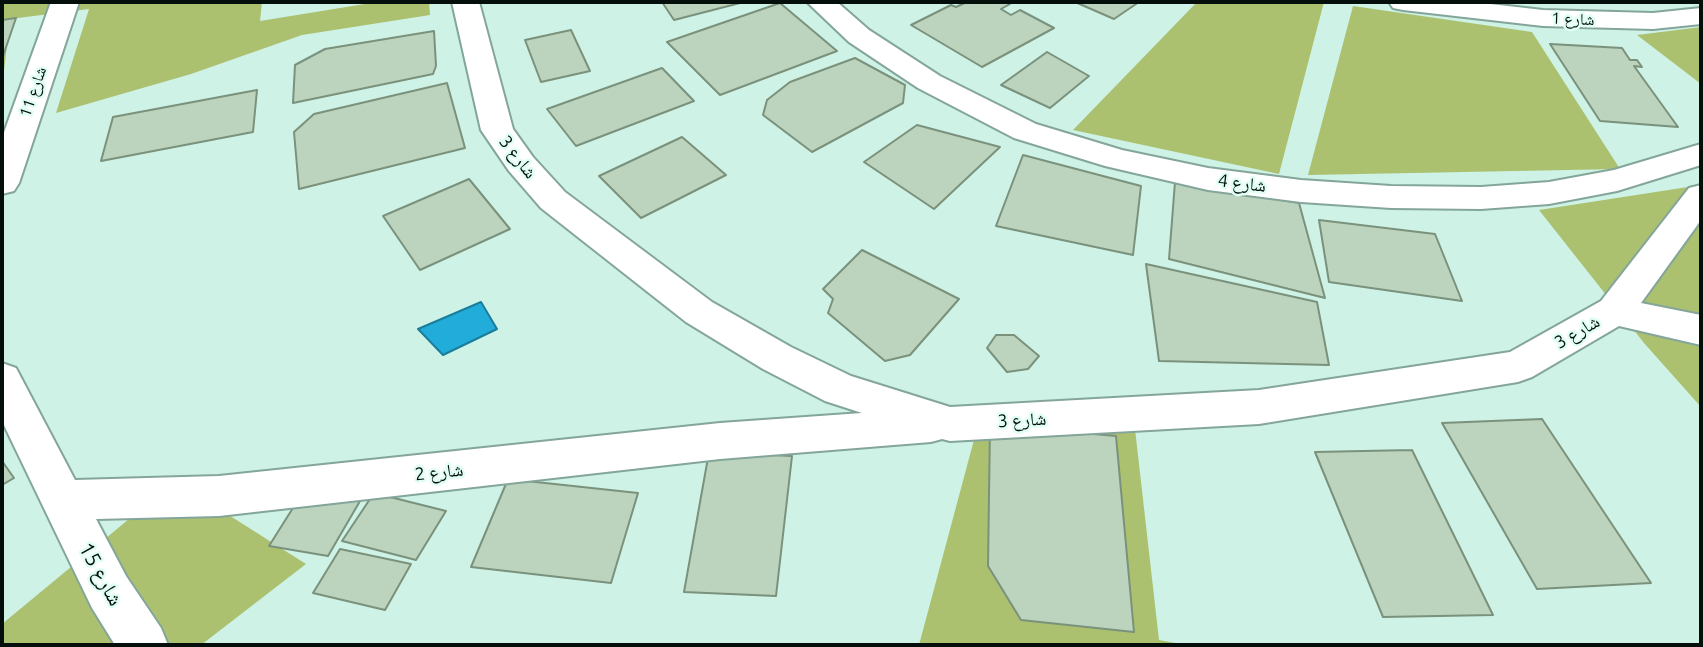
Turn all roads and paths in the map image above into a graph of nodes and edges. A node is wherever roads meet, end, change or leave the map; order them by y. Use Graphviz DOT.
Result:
graph roads {
  1 [pos="65,2"];
  2 [pos="465,2"];
  3 [pos="821,2"];
  4 [pos="1403,2"];
  5 [pos="1701,16"];
  6 [pos="1701,154"];
  7 [pos="2,183"];
  8 [pos="1701,196"];
  9 [pos="1614,311"];
  10 [pos="1701,330"];
  11 [pos="2,379"];
  12 [pos="950,424"];
  13 [pos="63,500"];
  14 [pos="143,645"];
  1 -- 7 [label="street, شارع 11"];
  2 -- 12 [label="street, شارع 3"];
  3 -- 6 [label="street, شارع 4"];
  4 -- 5 [label="street, شارع 1"];
  8 -- 9 [label="street, شارع 3"];
  9 -- 10 [label="street"];
  9 -- 12 [label="street, شارع 3"];
  11 -- 13 [label="street"];
  12 -- 13 [label="street, شارع 2"];
  13 -- 14 [label="street, شارع 15"];
}
